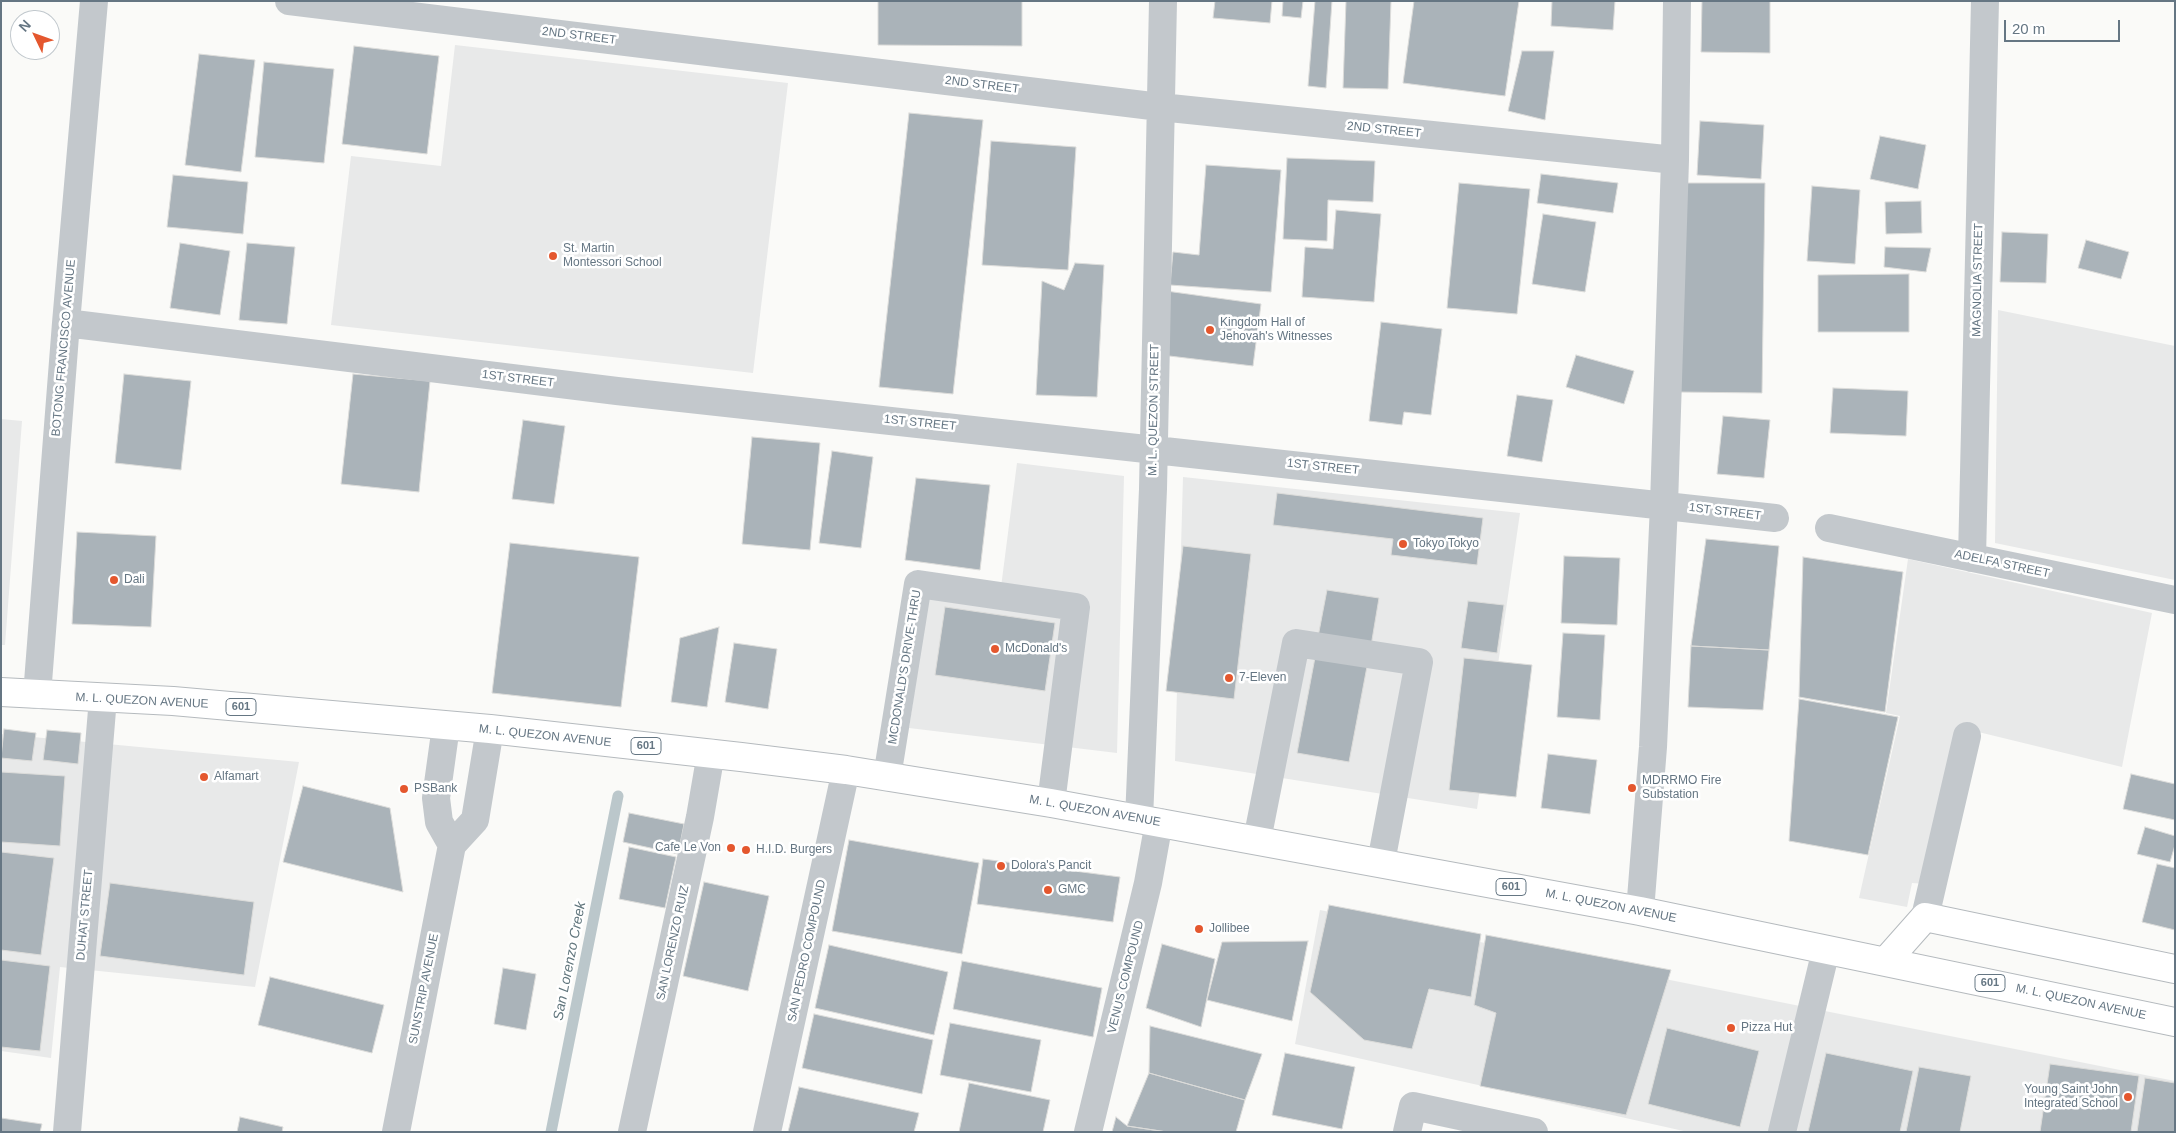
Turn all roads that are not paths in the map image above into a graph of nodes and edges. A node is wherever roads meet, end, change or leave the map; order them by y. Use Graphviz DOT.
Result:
graph roads {
  1 [pos="94,1"];
  2 [pos="289,1"];
  3 [pos="1162,1"];
  4 [pos="1678,1"];
  5 [pos="1985,1"];
  6 [pos="1160,107"];
  7 [pos="1675,160"];
  8 [pos="66,324"];
  9 [pos="1154,449"];
  10 [pos="1664,505"];
  11 [pos="1775,518"];
  12 [pos="1829,528"];
  13 [pos="1972,558"];
  14 [pos="2175,600"];
  15 [pos="1,692"];
  16 [pos="37,695"];
  17 [pos="103,698"];
  18 [pos="446,726"];
  19 [pos="490,729"];
  20 [pos="1967,736"];
  21 [pos="711,753"];
  22 [pos="846,770"];
  23 [pos="887,777"];
  24 [pos="1052,803"];
  25 [pos="1149,820"];
  26 [pos="1257,840"];
  27 [pos="452,846"];
  28 [pos="1381,862"];
  29 [pos="1640,911"];
  30 [pos="1925,917"];
  31 [pos="1826,950"];
  32 [pos="1886,961"];
  33 [pos="2175,969"];
  34 [pos="2175,1022"];
  35 [pos="67,1132"];
  36 [pos="396,1132"];
  37 [pos="632,1132"];
  38 [pos="768,1132"];
  39 [pos="1088,1132"];
  40 [pos="1407,1132"];
  41 [pos="1534,1132"];
  42 [pos="1782,1132"];
  1 -- 8 [label="street, BOTONG FRANCISCO AVENUE"];
  2 -- 6 [label="street, 2ND STREET"];
  3 -- 6 [label="street, M. L. QUEZON STREET"];
  4 -- 7 [label="street"];
  5 -- 13 [label="street, MAGNOLIA STREET"];
  6 -- 7 [label="street, 2ND STREET"];
  6 -- 9 [label="street, M. L. QUEZON STREET"];
  7 -- 10 [label="street"];
  8 -- 9 [label="street, 1ST STREET"];
  8 -- 16 [label="street, BOTONG FRANCISCO AVENUE"];
  9 -- 10 [label="street, 1ST STREET"];
  9 -- 25 [label="street, M. L. QUEZON STREET"];
  10 -- 11 [label="street, 1ST STREET"];
  10 -- 29 [label="street"];
  12 -- 13 [label="street, ADELFA STREET"];
  13 -- 14 [label="street, ADELFA STREET"];
  15 -- 16 [label="main road, M. L. QUEZON AVENUE / 601"];
  16 -- 17 [label="main road, M. L. QUEZON AVENUE / 601"];
  17 -- 18 [label="main road, M. L. QUEZON AVENUE / 601"];
  17 -- 35 [label="street, DUHAT STREET"];
  18 -- 19 [label="main road, M. L. QUEZON AVENUE / 601"];
  18 -- 27 [label="street"];
  19 -- 21 [label="main road, M. L. QUEZON AVENUE / 601"];
  19 -- 27 [label="street"];
  20 -- 30 [label="street"];
  21 -- 22 [label="main road, M. L. QUEZON AVENUE / 601"];
  21 -- 37 [label="street, SAN LORENZO RUIZ"];
  22 -- 23 [label="main road, M. L. QUEZON AVENUE / 601"];
  22 -- 38 [label="street, SAN PEDRO COMPOUND"];
  23 -- 24 [label="main road, M. L. QUEZON AVENUE / 601"];
  23 -- 24 [label="street, MCDONALD'S DRIVE-THRU"];
  24 -- 25 [label="main road, M. L. QUEZON AVENUE / 601"];
  25 -- 26 [label="main road, M. L. QUEZON AVENUE / 601"];
  25 -- 39 [label="street, VENUS COMPOUND"];
  26 -- 28 [label="main road, M. L. QUEZON AVENUE / 601"];
  26 -- 28 [label="street"];
  27 -- 36 [label="street, SUNSTRIP AVENUE"];
  28 -- 29 [label="main road, M. L. QUEZON AVENUE / 601"];
  29 -- 31 [label="main road, M. L. QUEZON AVENUE / 601"];
  30 -- 32 [label="main road"];
  30 -- 33 [label="main road"];
  31 -- 32 [label="main road, M. L. QUEZON AVENUE / 601"];
  31 -- 42 [label="street"];
  32 -- 34 [label="main road, M. L. QUEZON AVENUE / 601"];
  40 -- 41 [label="street"];
}
